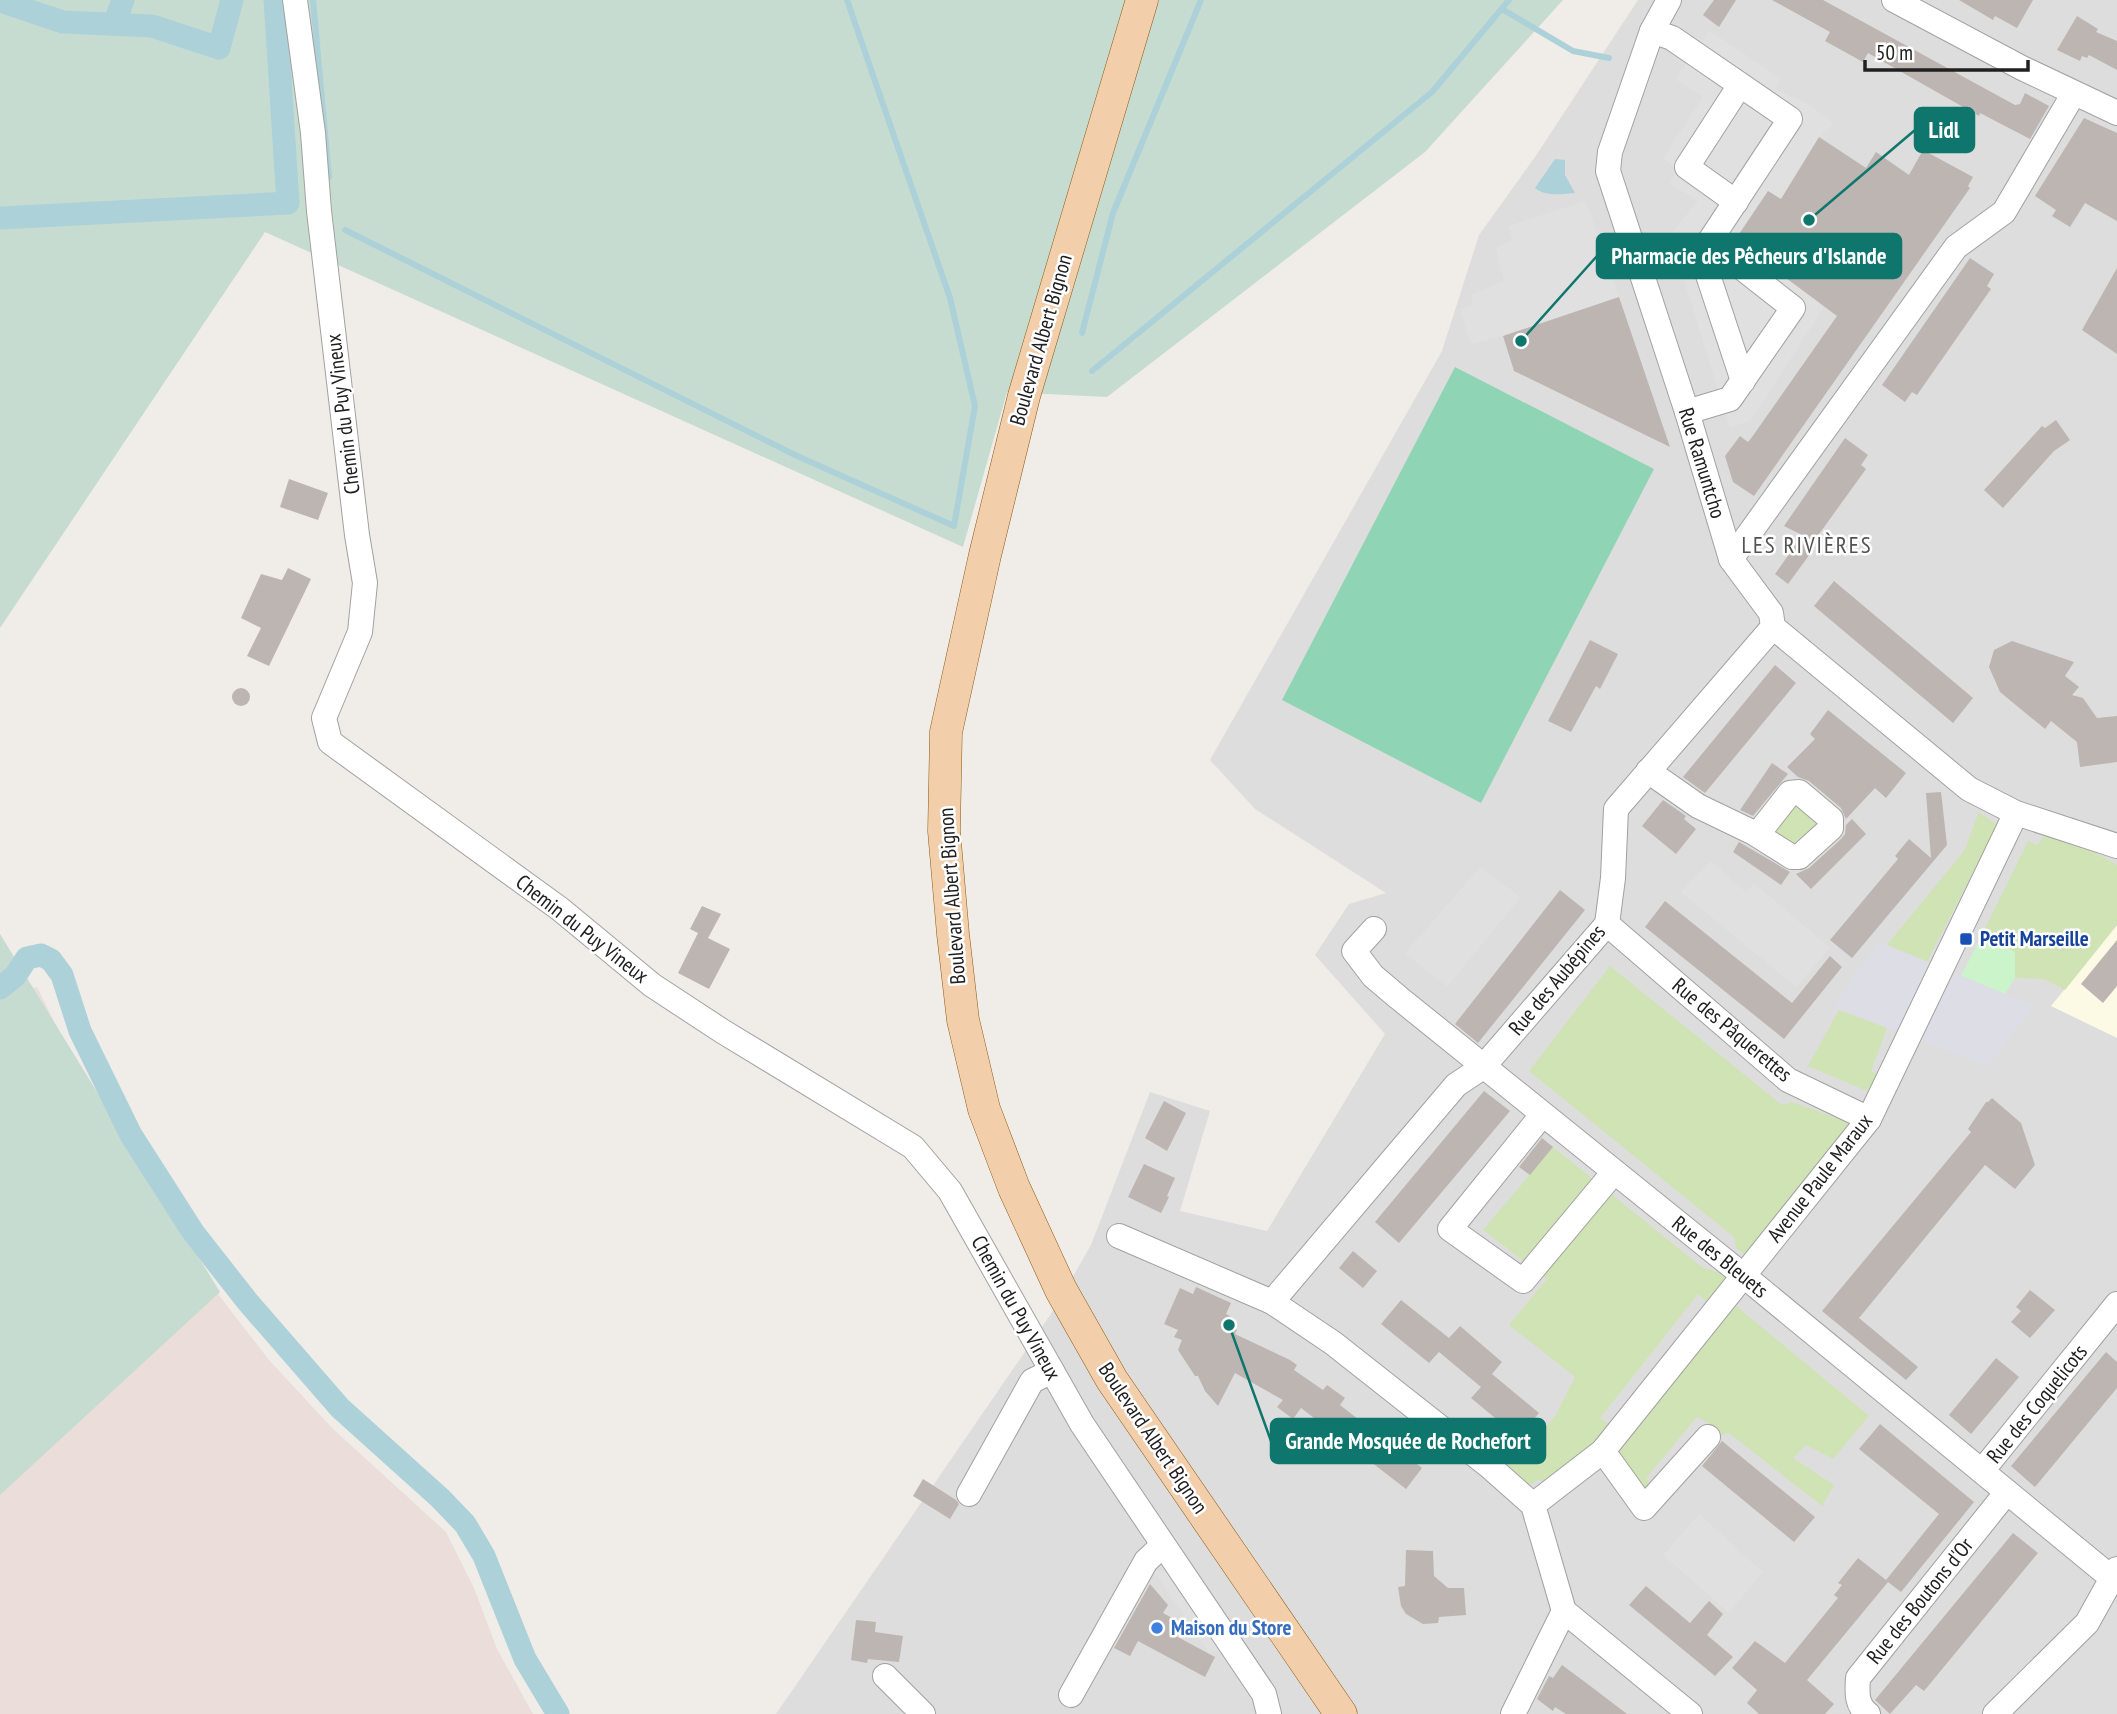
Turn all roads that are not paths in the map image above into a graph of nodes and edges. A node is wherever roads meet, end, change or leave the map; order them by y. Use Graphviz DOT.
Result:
graph roads {
  1 [pos="295,0"];
  2 [pos="1142,0"];
  3 [pos="1669,0"];
  4 [pos="1894,0"];
  5 [pos="1652,31"];
  6 [pos="1740,85"];
  7 [pos="2074,93"];
  8 [pos="2117,113"];
  9 [pos="1736,202"];
  10 [pos="1709,242"];
  11 [pos="1743,381"];
  12 [pos="1687,412"];
  13 [pos="1731,559"];
  14 [pos="1773,627"];
  15 [pos="1648,771"];
  16 [pos="2016,813"];
  17 [pos="1757,835"];
  18 [pos="2117,846"];
  19 [pos="1607,924"];
  20 [pos="1374,929"];
  21 [pos="1483,1067"];
  22 [pos="1542,1115"];
  23 [pos="1869,1119"];
  24 [pos="1614,1172"];
  25 [pos="1119,1236"];
  26 [pos="1744,1276"];
  27 [pos="1272,1302"];
  28 [pos="2117,1304"];
  29 [pos="1052,1371"];
  30 [pos="1708,1437"];
  31 [pos="1602,1451"];
  32 [pos="1982,1471"];
  33 [pos="2007,1492"];
  34 [pos="969,1494"];
  35 [pos="1533,1505"];
  36 [pos="1163,1545"];
  37 [pos="2115,1574"];
  38 [pos="1564,1611"];
  39 [pos="886,1676"];
  40 [pos="1071,1695"];
  41 [pos="923,1714"];
  42 [pos="1269,1714"];
  43 [pos="1341,1714"];
  44 [pos="1513,1714"];
  45 [pos="1690,1714"];
  46 [pos="1868,1714"];
  47 [pos="1995,1714"];
  1 -- 29 [label="street, Chemin du Puy Vineux"];
  2 -- 43 [label="main road, Boulevard Albert Bignon"];
  3 -- 5 [label="street, Rue Ramuntcho"];
  4 -- 7 [label="street"];
  5 -- 6 [label="street"];
  5 -- 12 [label="street, Rue Ramuntcho"];
  6 -- 9 [label="street"];
  6 -- 9 [label="street"];
  7 -- 8 [label="street"];
  7 -- 13 [label="street"];
  9 -- 10 [label="street"];
  10 -- 11 [label="street"];
  10 -- 11 [label="street"];
  11 -- 12 [label="street"];
  12 -- 13 [label="street, Rue Ramuntcho"];
  13 -- 14 [label="street, Rue Ramuntcho"];
  14 -- 15 [label="street, Rue des Aubépines"];
  14 -- 16 [label="street, Rue Ramuntcho"];
  15 -- 17 [label="street"];
  15 -- 19 [label="street, Rue des Aubépines"];
  16 -- 18 [label="street"];
  16 -- 23 [label="street, Avenue Paule Maraux"];
  19 -- 21 [label="street, Rue des Aubépines"];
  19 -- 23 [label="street, Rue des Pâquerettes"];
  20 -- 21 [label="street, Rue des Bleuets"];
  21 -- 22 [label="street, Rue des Bleuets"];
  21 -- 27 [label="street, Rue des Aubépines"];
  22 -- 24 [label="street, Rue des Bleuets"];
  22 -- 24 [label="street"];
  23 -- 26 [label="street, Avenue Paule Maraux"];
  24 -- 26 [label="street, Rue des Bleuets"];
  25 -- 27 [label="street"];
  26 -- 31 [label="street, Avenue Paule Maraux"];
  26 -- 32 [label="street, Rue des Bleuets"];
  27 -- 35 [label="street"];
  28 -- 32 [label="street, Rue des Coquelicots"];
  29 -- 34 [label="street"];
  29 -- 36 [label="street, Chemin du Puy Vineux"];
  30 -- 31 [label="street"];
  31 -- 35 [label="street, Avenue Paule Maraux"];
  32 -- 33 [label="street, Rue des Bleuets"];
  33 -- 37 [label="street, Rue des Bleuets"];
  33 -- 46 [label="street, Rue des Boutons d'Or"];
  35 -- 38 [label="street"];
  36 -- 40 [label="street"];
  36 -- 42 [label="street, Chemin du Puy Vineux"];
  37 -- 47 [label="street"];
  38 -- 44 [label="street"];
  38 -- 45 [label="street"];
  39 -- 41 [label="street"];
}
